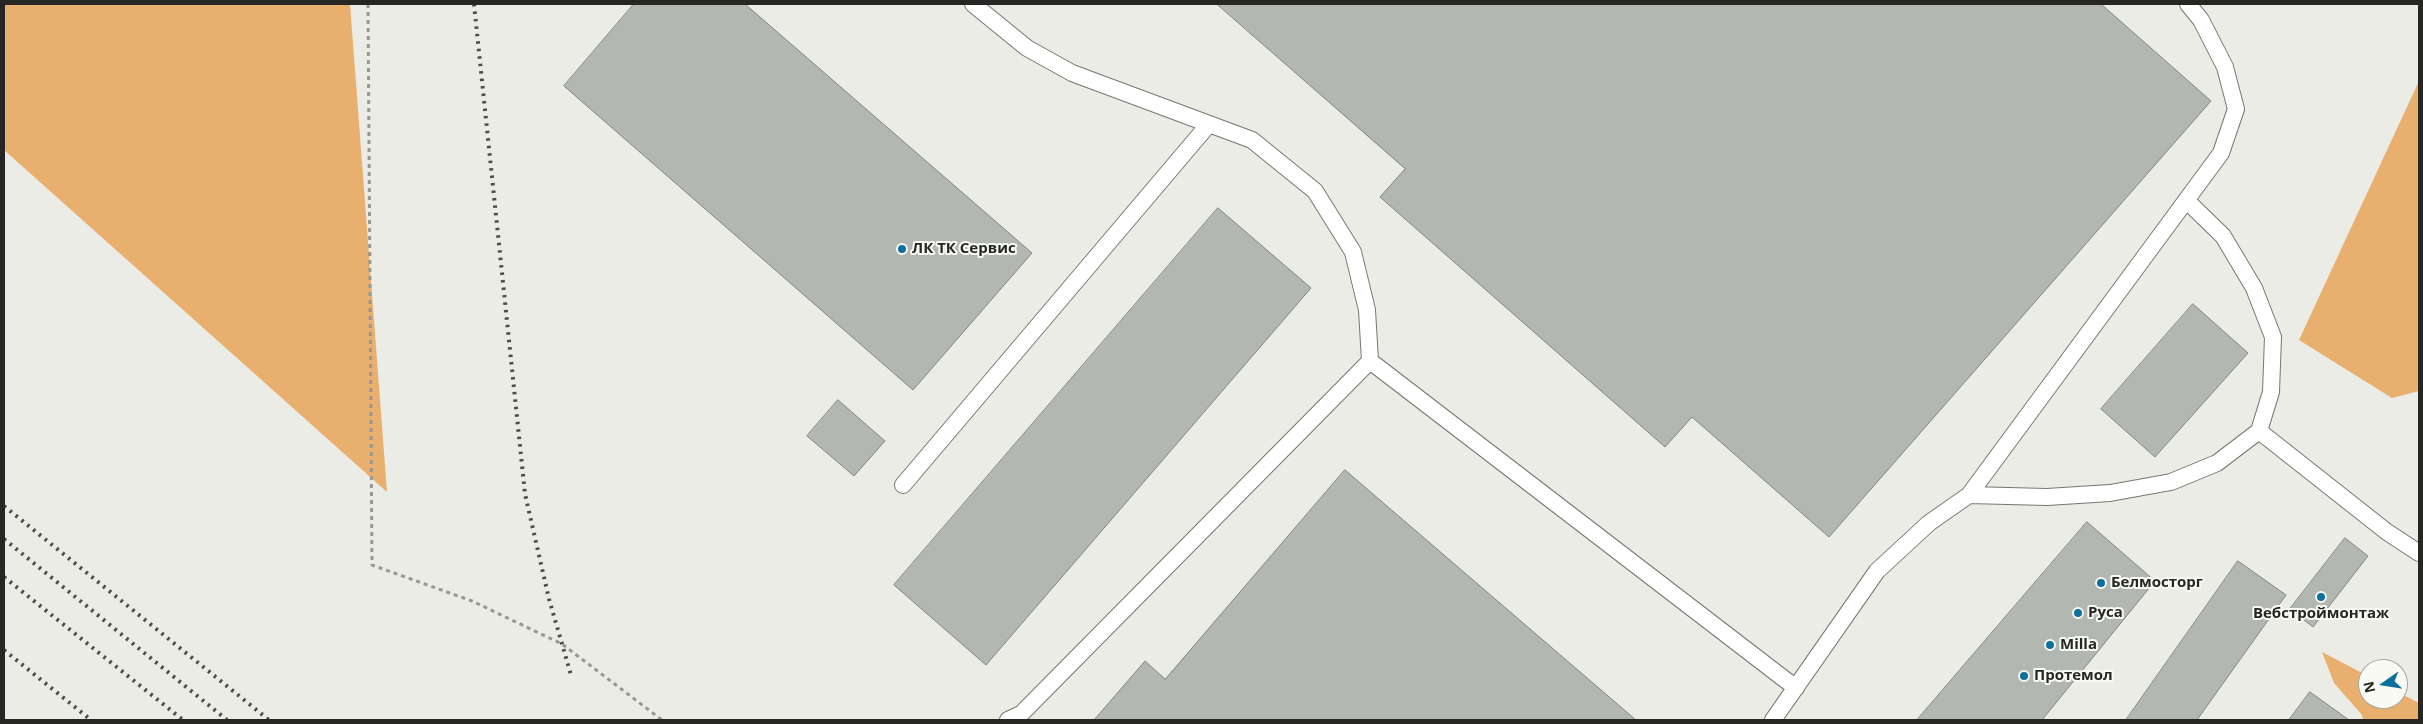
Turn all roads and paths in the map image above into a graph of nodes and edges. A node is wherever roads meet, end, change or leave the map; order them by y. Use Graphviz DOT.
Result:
graph roads {
  1 [pos="368,4"];
  2 [pos="973,4"];
  3 [pos="2188,4"];
  4 [pos="1209,124"];
  5 [pos="2187,201"];
  6 [pos="1370,361"];
  7 [pos="2259,432"];
  8 [pos="903,485"];
  9 [pos="1969,495"];
  10 [pos="2419,553"];
  11 [pos="1796,688"];
  12 [pos="662,720"];
  13 [pos="1008,720"];
  14 [pos="1773,720"];
  1 -- 12 [label="path"];
  2 -- 4 [label="lane"];
  3 -- 5 [label="lane"];
  4 -- 6 [label="lane"];
  4 -- 8 [label="lane"];
  5 -- 7 [label="lane"];
  5 -- 9 [label="lane"];
  6 -- 11 [label="lane"];
  6 -- 13 [label="lane"];
  7 -- 9 [label="lane"];
  7 -- 10 [label="lane"];
  9 -- 11 [label="lane"];
  11 -- 14 [label="lane"];
}
